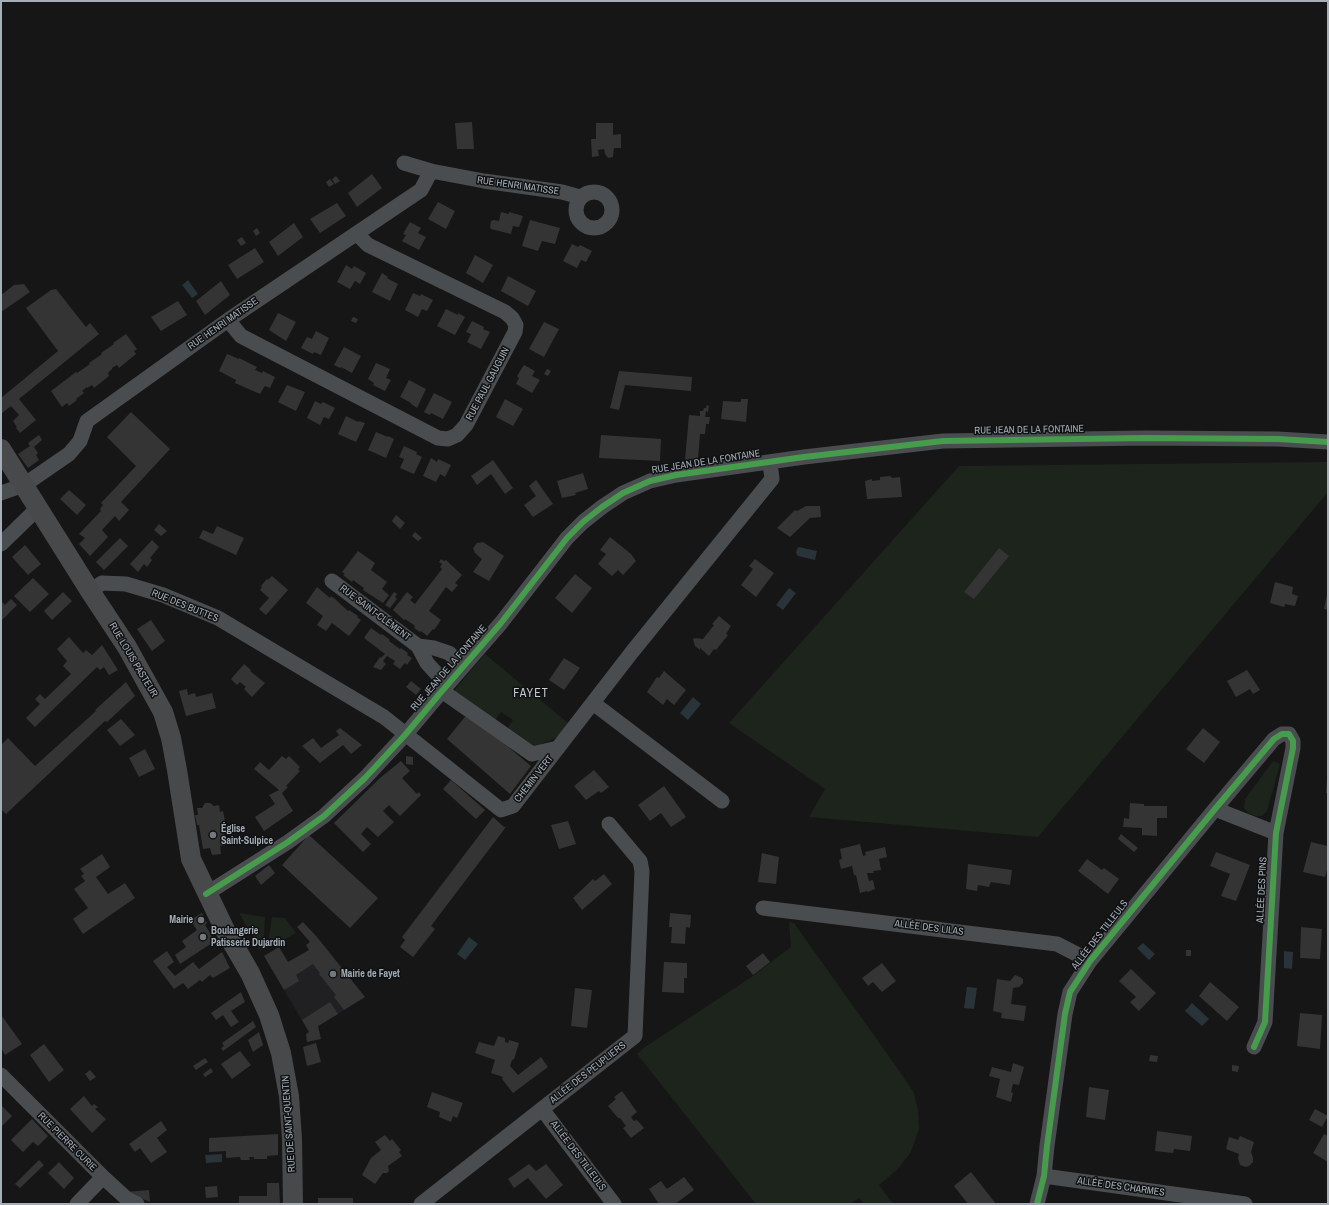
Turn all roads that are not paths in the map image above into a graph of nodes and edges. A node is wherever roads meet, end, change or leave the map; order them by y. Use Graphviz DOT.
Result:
graph roads {
  1 [pos="404,163"];
  2 [pos="431,171"];
  3 [pos="580,197"];
  4 [pos="357,234"];
  5 [pos="228,320"];
  6 [pos="1328,442"];
  7 [pos="1,449"];
  8 [pos="770,463"];
  9 [pos="24,486"];
  10 [pos="1,493"];
  11 [pos="38,508"];
  12 [pos="1,544"];
  13 [pos="332,581"];
  14 [pos="90,591"];
  15 [pos="418,646"];
  16 [pos="463,666"];
  17 [pos="445,688"];
  18 [pos="593,703"];
  19 [pos="1289,734"];
  20 [pos="405,735"];
  21 [pos="558,748"];
  22 [pos="722,801"];
  23 [pos="1215,809"];
  24 [pos="609,824"];
  25 [pos="1276,833"];
  26 [pos="206,894"];
  27 [pos="763,908"];
  28 [pos="1090,961"];
  29 [pos="1254,1048"];
  30 [pos="1,1075"];
  31 [pos="542,1109"];
  32 [pos="1044,1176"];
  33 [pos="103,1177"];
  34 [pos="77,1204"];
  35 [pos="137,1204"];
  36 [pos="293,1204"];
  37 [pos="421,1204"];
  38 [pos="614,1204"];
  39 [pos="1037,1204"];
  40 [pos="1245,1204"];
  1 -- 2 [label="street, RUE HENRI MATISSE"];
  2 -- 3 [label="street, RUE HENRI MATISSE"];
  2 -- 4 [label="street, RUE HENRI MATISSE"];
  4 -- 5 [label="street, RUE HENRI MATISSE"];
  4 -- 5 [label="street, RUE PAUL GAUGUIN"];
  5 -- 9 [label="street, RUE HENRI MATISSE"];
  6 -- 8 [label="street, RUE JEAN DE LA FONTAINE"];
  7 -- 9 [label="main road, RUE LOUIS PASTEUR"];
  8 -- 16 [label="street, RUE JEAN DE LA FONTAINE"];
  8 -- 18 [label="street, CHEMIN VERT"];
  9 -- 10 [label="street, RUE HENRI MATISSE"];
  9 -- 11 [label="main road, RUE LOUIS PASTEUR"];
  11 -- 12 [label="street"];
  11 -- 14 [label="main road, RUE LOUIS PASTEUR"];
  13 -- 15 [label="street, RUE SAINT-CLÉMENT"];
  14 -- 20 [label="street, RUE DES BUTTES"];
  14 -- 26 [label="main road, RUE LOUIS PASTEUR"];
  15 -- 16 [label="street, RUE SAINT-CLÉMENT"];
  15 -- 17 [label="street, RUE SAINT-CLÉMENT"];
  16 -- 17 [label="street, RUE JEAN DE LA FONTAINE"];
  17 -- 20 [label="street, RUE JEAN DE LA FONTAINE"];
  17 -- 21 [label="street, RUE SAINT-CLÉMENT"];
  18 -- 21 [label="street, CHEMIN VERT"];
  18 -- 22 [label="street"];
  19 -- 23 [label="street, ALLÉE DES TILLEULS"];
  19 -- 25 [label="street, ALLÉE DES PINS"];
  20 -- 21 [label="street, CHEMIN VERT"];
  20 -- 26 [label="street, RUE JEAN DE LA FONTAINE"];
  23 -- 25 [label="street"];
  23 -- 28 [label="street, ALLÉE DES TILLEULS"];
  24 -- 31 [label="street, ALLÉE DES PEUPLIERS"];
  25 -- 29 [label="street, ALLÉE DES PINS"];
  26 -- 36 [label="main road, RUE DE SAINT-QUENTIN"];
  27 -- 28 [label="street, ALLÉE DES LILAS"];
  28 -- 32 [label="street, ALLÉE DES TILLEULS"];
  30 -- 33 [label="street, RUE PIERRE CURIE"];
  31 -- 37 [label="street, ALLÉE DES PEUPLIERS"];
  31 -- 38 [label="street, ALLÉE DES TILLEULS"];
  32 -- 39 [label="street, ALLÉE DES TILLEULS"];
  32 -- 40 [label="street, ALLÉE DES CHARMES"];
  33 -- 34 [label="street"];
  33 -- 35 [label="street, RUE PIERRE CURIE"];
}
